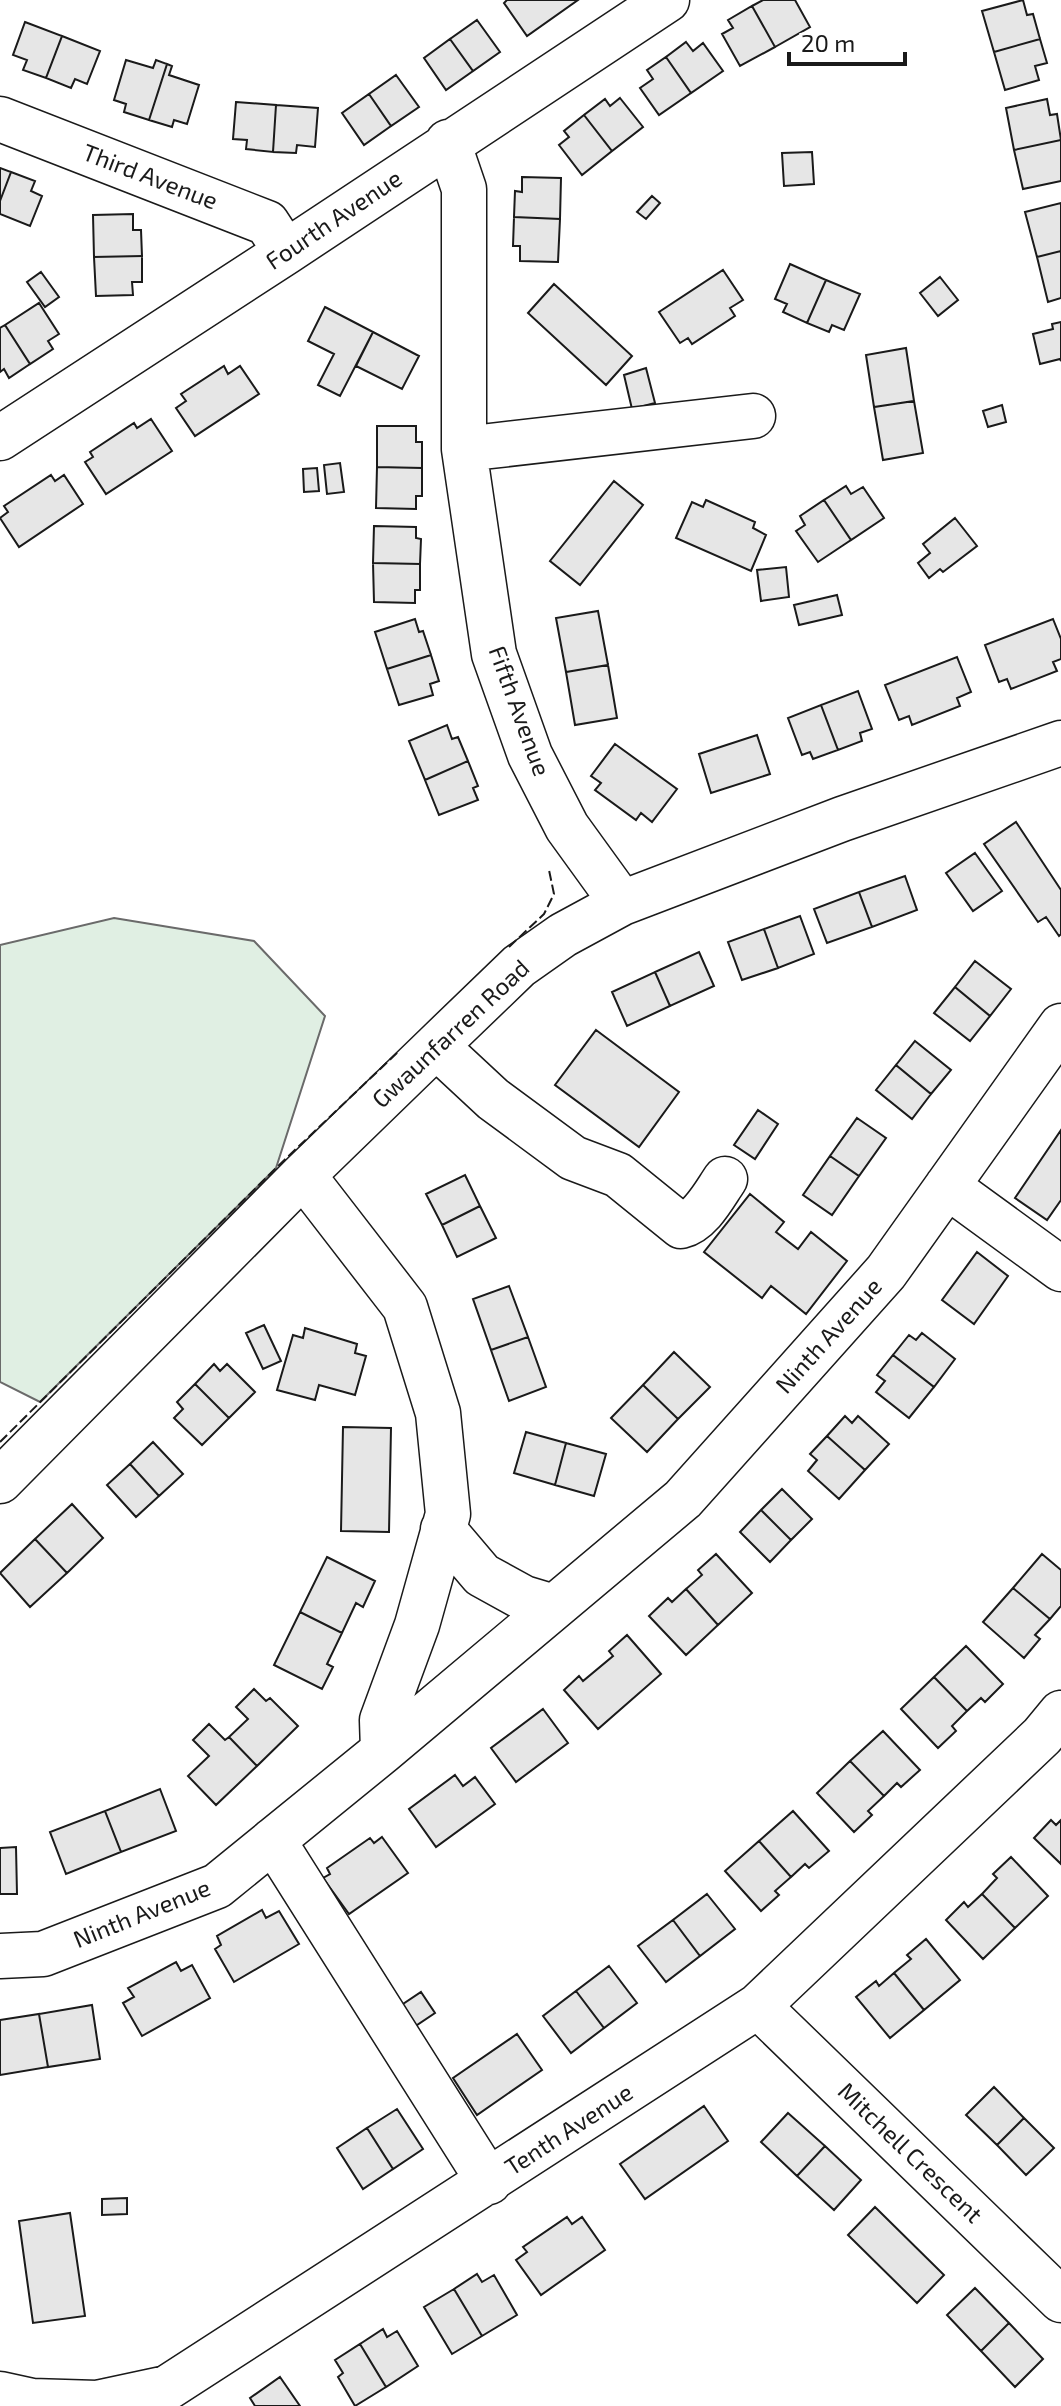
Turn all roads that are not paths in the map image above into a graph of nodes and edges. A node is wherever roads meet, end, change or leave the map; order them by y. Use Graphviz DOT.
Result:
graph roads {
  1 [pos="667,0"];
  2 [pos="0,119"];
  3 [pos="448,142"];
  4 [pos="286,252"];
  5 [pos="753,416"];
  6 [pos="0,438"];
  7 [pos="464,449"];
  8 [pos="1061,743"];
  9 [pos="622,903"];
  10 [pos="1061,1026"];
  11 [pos="436,1046"];
  12 [pos="303,1175"];
  13 [pos="725,1179"];
  14 [pos="947,1186"];
  15 [pos="1061,1269"];
  16 [pos="0,1481"];
  17 [pos="443,1529"];
  18 [pos="554,1607"];
  19 [pos="1061,1713"];
  20 [pos="383,1751"];
  21 [pos="273,1840"];
  22 [pos="0,1956"];
  23 [pos="758,2006"];
  24 [pos="489,2182"];
  25 [pos="1053,2276"];
  26 [pos="0,2394"];
  1 -- 3 [label="street, Fourth Avenue"];
  2 -- 4 [label="street, Third Avenue"];
  3 -- 4 [label="street, Fourth Avenue"];
  3 -- 7 [label="street, Fifth Avenue"];
  4 -- 6 [label="street, Fourth Avenue"];
  5 -- 7 [label="street"];
  7 -- 9 [label="street, Fifth Avenue"];
  8 -- 9 [label="street, Gwaunfarren Road"];
  9 -- 11 [label="street, Gwaunfarren Road"];
  10 -- 14 [label="street, Ninth Avenue"];
  11 -- 12 [label="street, Gwaunfarren Road"];
  11 -- 13 [label="street"];
  12 -- 16 [label="street, Gwaunfarren Road"];
  12 -- 17 [label="street"];
  14 -- 15 [label="street"];
  14 -- 18 [label="street, Ninth Avenue"];
  17 -- 18 [label="street"];
  17 -- 20 [label="street"];
  18 -- 20 [label="street, Ninth Avenue"];
  19 -- 23 [label="street, Tenth Avenue"];
  20 -- 21 [label="street, Ninth Avenue"];
  21 -- 22 [label="street, Ninth Avenue"];
  21 -- 24 [label="street"];
  23 -- 24 [label="street, Tenth Avenue"];
  23 -- 25 [label="street, Mitchell Crescent"];
  24 -- 26 [label="street, Tenth Avenue"];
}
